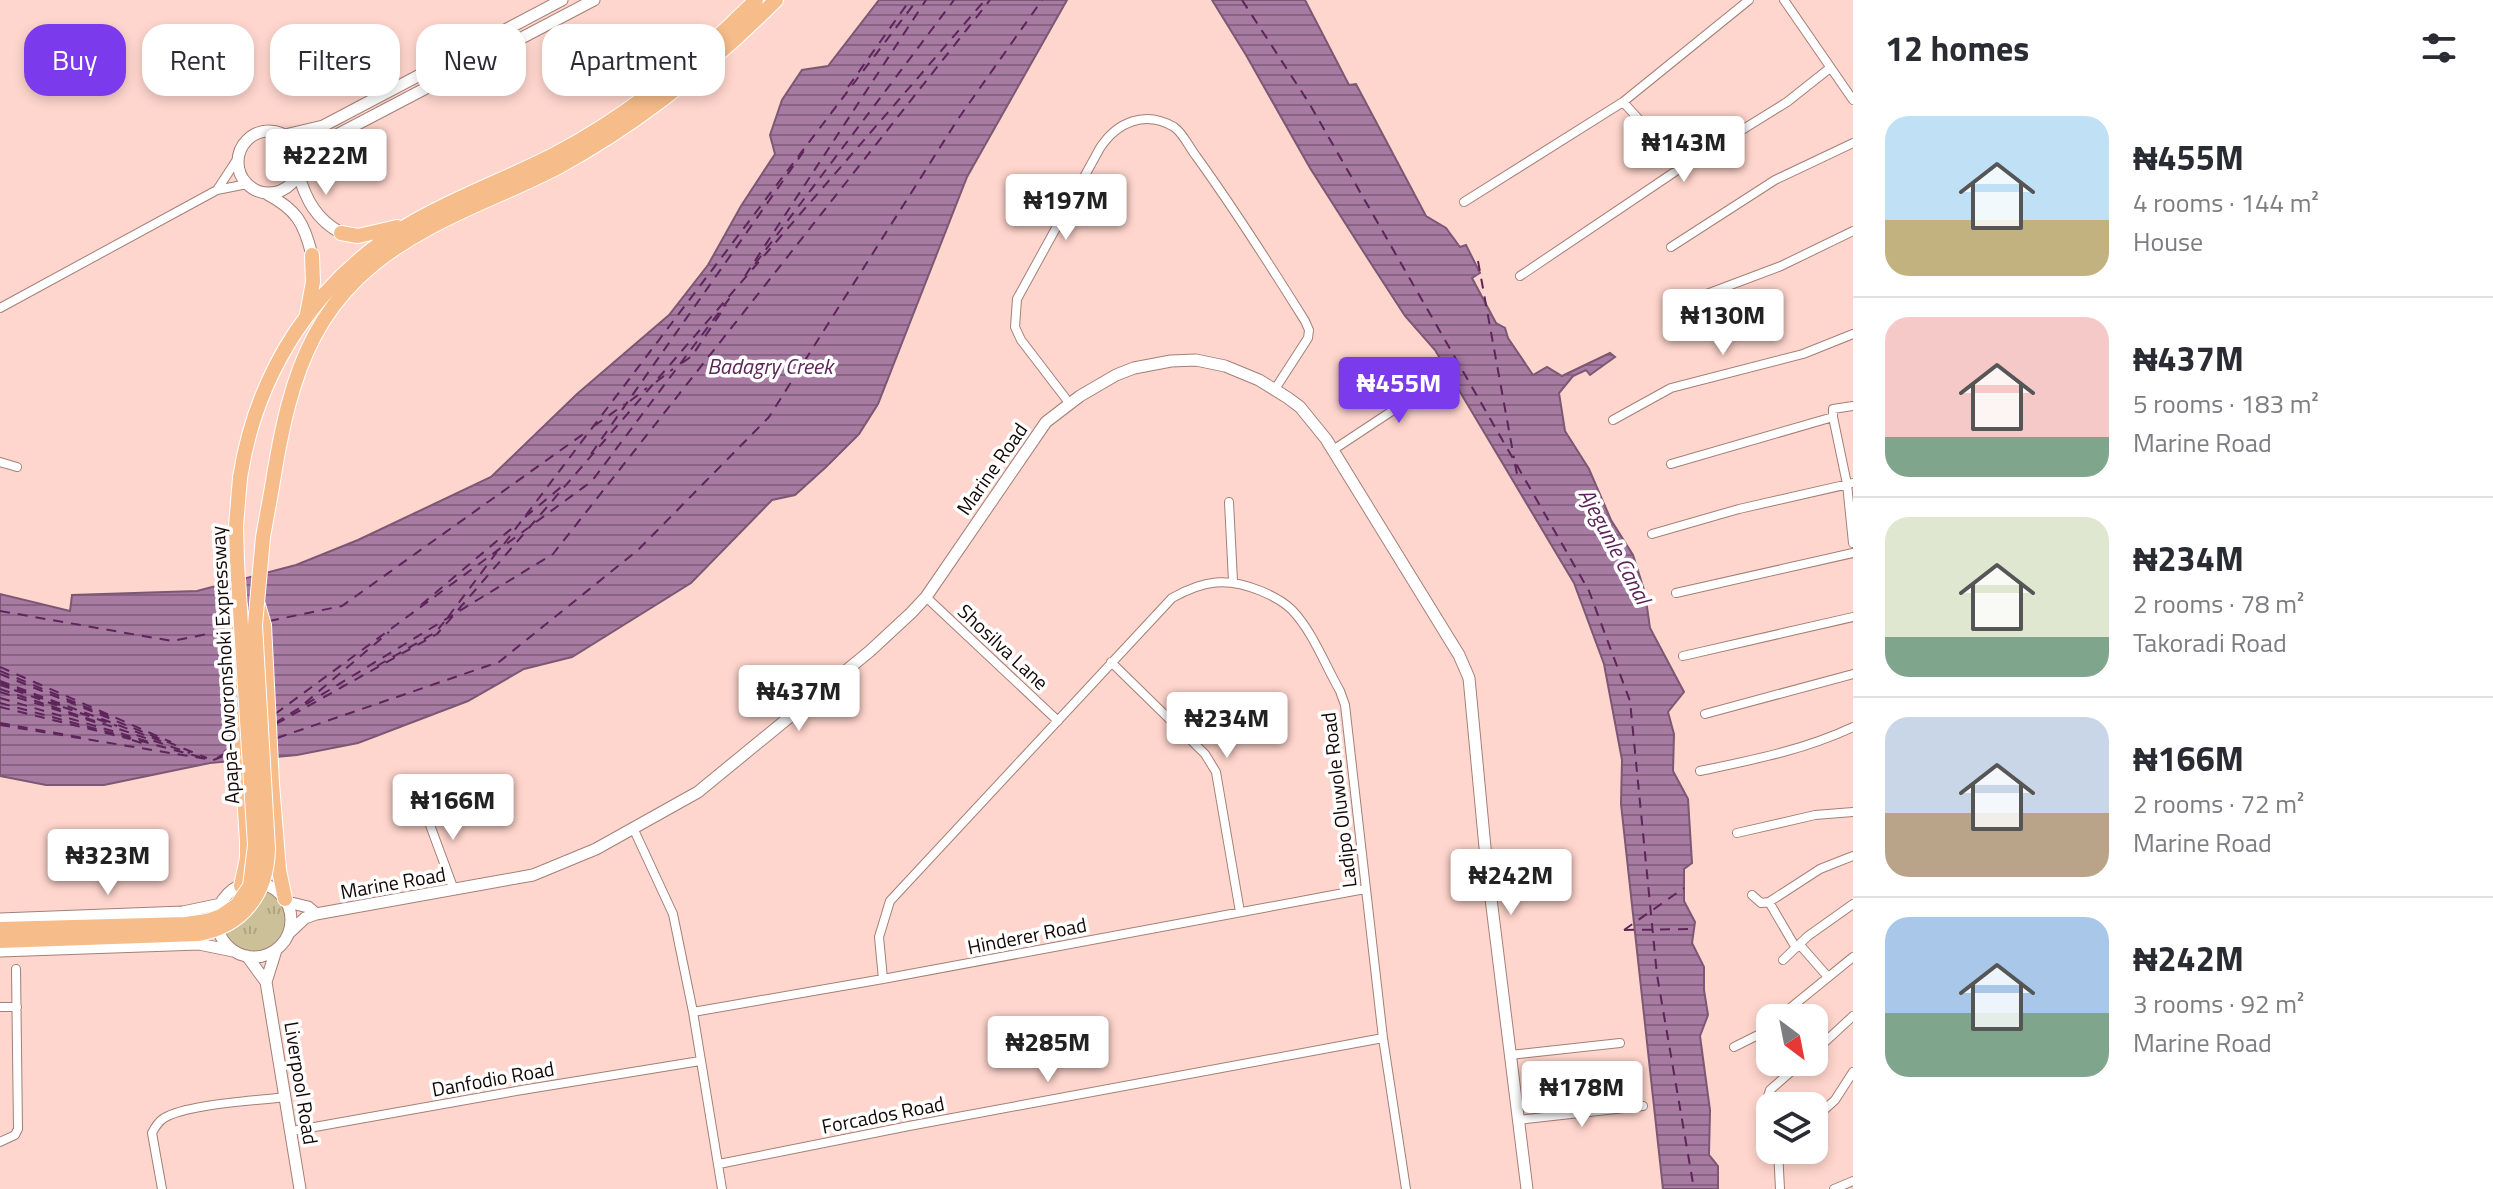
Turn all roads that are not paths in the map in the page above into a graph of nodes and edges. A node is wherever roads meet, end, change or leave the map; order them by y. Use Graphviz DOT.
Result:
graph roads {
  1 [pos="562,0"];
  2 [pos="594,0"];
  3 [pos="756,0"];
  4 [pos="776,0"];
  5 [pos="1749,0"];
  6 [pos="1784,0"];
  7 [pos="1830,68"];
  8 [pos="1853,100"];
  9 [pos="1623,102"];
  10 [pos="285,135"];
  11 [pos="1853,143"];
  12 [pos="238,158"];
  13 [pos="299,169"];
  14 [pos="1679,169"];
  15 [pos="247,184"];
  16 [pos="217,190"];
  17 [pos="263,192"];
  18 [pos="1464,202"];
  19 [pos="409,224"];
  20 [pos="1853,231"];
  21 [pos="341,233"];
  22 [pos="1671,247"];
  23 [pos="312,255"];
  24 [pos="1520,276"];
  25 [pos="1680,304"];
  26 [pos="0,308"];
  27 [pos="306,319"];
  28 [pos="1853,334"];
  29 [pos="1378,373"];
  30 [pos="1275,389"];
  31 [pos="1070,404"];
  32 [pos="1853,406"];
  33 [pos="1833,417"];
  34 [pos="1613,420"];
  35 [pos="1333,450"];
  36 [pos="0,462"];
  37 [pos="1671,464"];
  38 [pos="17,467"];
  39 [pos="1850,483"];
  40 [pos="1229,502"];
  41 [pos="1652,534"];
  42 [pos="1853,543"];
  43 [pos="1853,553"];
  44 [pos="1233,581"];
  45 [pos="1676,593"];
  46 [pos="926,597"];
  47 [pos="257,603"];
  48 [pos="240,606"];
  49 [pos="1853,617"];
  50 [pos="1683,656"];
  51 [pos="1111,662"];
  52 [pos="1853,674"];
  53 [pos="1705,714"];
  54 [pos="1058,721"];
  55 [pos="1853,727"];
  56 [pos="1700,771"];
  57 [pos="423,806"];
  58 [pos="1853,812"];
  59 [pos="634,830"];
  60 [pos="1737,833"];
  61 [pos="1853,856"];
  62 [pos="241,886"];
  63 [pos="1365,889"];
  64 [pos="454,890"];
  65 [pos="1752,895"];
  66 [pos="286,900"];
  67 [pos="1769,902"];
  68 [pos="221,904"];
  69 [pos="1853,904"];
  70 [pos="1240,912"];
  71 [pos="316,914"];
  72 [pos="0,919"];
  73 [pos="0,929"];
  74 [pos="289,933"];
  75 [pos="0,941"];
  76 [pos="1798,946"];
  77 [pos="276,950"];
  78 [pos="0,951"];
  79 [pos="233,951"];
  80 [pos="247,956"];
  81 [pos="1853,957"];
  82 [pos="1783,960"];
  83 [pos="16,969"];
  84 [pos="1828,977"];
  85 [pos="883,979"];
  86 [pos="266,982"];
  87 [pos="1795,1004"];
  88 [pos="0,1007"];
  89 [pos="17,1007"];
  90 [pos="693,1012"];
  91 [pos="1853,1016"];
  92 [pos="1756,1036"];
  93 [pos="1383,1038"];
  94 [pos="1828,1039"];
  95 [pos="1620,1043"];
  96 [pos="1734,1047"];
  97 [pos="1510,1055"];
  98 [pos="700,1061"];
  99 [pos="1853,1072"];
  100 [pos="1786,1076"];
  101 [pos="1769,1092"];
  102 [pos="285,1097"];
  103 [pos="1643,1106"];
  104 [pos="1828,1106"];
  105 [pos="1518,1120"];
  106 [pos="292,1131"];
  107 [pos="0,1142"];
  108 [pos="719,1164"];
  109 [pos="1779,1164"];
  110 [pos="1853,1181"];
  111 [pos="162,1189"];
  112 [pos="300,1189"];
  113 [pos="722,1189"];
  114 [pos="1406,1189"];
  115 [pos="1527,1189"];
  116 [pos="1780,1189"];
  117 [pos="1834,1189"];
  1 -- 10 [label="street"];
  2 -- 13 [label="street"];
  3 -- 19 [label="highway, Apapa-Oworonshoki Expressway"];
  4 -- 47 [label="highway, Apapa-Oworonshoki Expressway, bridge"];
  5 -- 9 [label="street"];
  6 -- 7 [label="street"];
  7 -- 8 [label="street"];
  7 -- 14 [label="street"];
  9 -- 14 [label="street"];
  9 -- 18 [label="street"];
  10 -- 12 [label="street"];
  10 -- 13 [label="street"];
  11 -- 22 [label="street"];
  12 -- 15 [label="street"];
  12 -- 16 [label="street"];
  13 -- 17 [label="street"];
  13 -- 21 [label="street"];
  14 -- 24 [label="street"];
  15 -- 16 [label="street"];
  15 -- 17 [label="street"];
  16 -- 26 [label="street"];
  17 -- 23 [label="street"];
  19 -- 21 [label="highway"];
  19 -- 27 [label="highway, Apapa-Oworonshoki Expressway"];
  20 -- 25 [label="street"];
  23 -- 27 [label="highway"];
  27 -- 48 [label="highway, Apapa-Oworonshoki Expressway, bridge"];
  28 -- 34 [label="street"];
  29 -- 35 [label="street"];
  30 -- 31 [label="street, Marine Road"];
  30 -- 31 [label="street"];
  30 -- 35 [label="street, Marine Road"];
  31 -- 46 [label="street, Marine Road"];
  32 -- 33 [label="street"];
  33 -- 37 [label="street"];
  33 -- 39 [label="street"];
  35 -- 97 [label="street, Marine Road"];
  36 -- 38 [label="street"];
  39 -- 41 [label="street"];
  39 -- 42 [label="street"];
  40 -- 44 [label="street"];
  43 -- 45 [label="street"];
  44 -- 51 [label="street"];
  44 -- 63 [label="street, Ladipo Oluwole Road"];
  46 -- 54 [label="street, Shosilva Lane"];
  46 -- 59 [label="street, Marine Road"];
  47 -- 66 [label="highway"];
  47 -- 75 [label="highway, Apapa-Oworonshoki Expressway, bridge"];
  48 -- 62 [label="highway"];
  48 -- 73 [label="highway, Apapa-Oworonshoki Expressway, bridge"];
  49 -- 50 [label="street"];
  51 -- 54 [label="street"];
  51 -- 70 [label="street"];
  52 -- 53 [label="street"];
  54 -- 85 [label="street"];
  55 -- 56 [label="street"];
  57 -- 64 [label="street"];
  58 -- 60 [label="street"];
  59 -- 64 [label="street, Marine Road"];
  59 -- 90 [label="street"];
  61 -- 67 [label="street"];
  62 -- 66 [label="street"];
  62 -- 68 [label="street"];
  63 -- 70 [label="street, Hinderer Road"];
  63 -- 93 [label="street, Ladipo Oluwole Road"];
  64 -- 71 [label="street, Marine Road"];
  65 -- 67 [label="street"];
  66 -- 71 [label="street"];
  66 -- 74 [label="street"];
  67 -- 76 [label="street"];
  68 -- 72 [label="street"];
  68 -- 79 [label="street"];
  69 -- 76 [label="street"];
  70 -- 85 [label="street, Hinderer Road"];
  71 -- 74 [label="street"];
  74 -- 77 [label="street"];
  76 -- 82 [label="street"];
  76 -- 84 [label="street"];
  77 -- 80 [label="street"];
  77 -- 86 [label="street, Liverpool Road"];
  78 -- 79 [label="street"];
  79 -- 80 [label="street"];
  80 -- 86 [label="street, Liverpool Road"];
  81 -- 84 [label="street"];
  83 -- 89 [label="street"];
  84 -- 87 [label="street"];
  85 -- 90 [label="street, Hinderer Road"];
  86 -- 102 [label="street, Liverpool Road"];
  88 -- 89 [label="street"];
  89 -- 107 [label="street"];
  90 -- 98 [label="street"];
  91 -- 94 [label="street"];
  92 -- 96 [label="street"];
  93 -- 108 [label="street, Forcados Road"];
  93 -- 114 [label="street, Ladipo Oluwole Road"];
  95 -- 97 [label="street"];
  97 -- 105 [label="street, Marine Road"];
  98 -- 106 [label="street, Danfodio Road"];
  98 -- 108 [label="street"];
  99 -- 104 [label="street"];
  100 -- 101 [label="street"];
  102 -- 106 [label="street, Liverpool Road"];
  102 -- 111 [label="street"];
  103 -- 105 [label="street"];
  105 -- 115 [label="street, Marine Road"];
  106 -- 112 [label="street, Liverpool Road"];
  108 -- 113 [label="street"];
  109 -- 116 [label="street"];
  110 -- 117 [label="street"];
}
